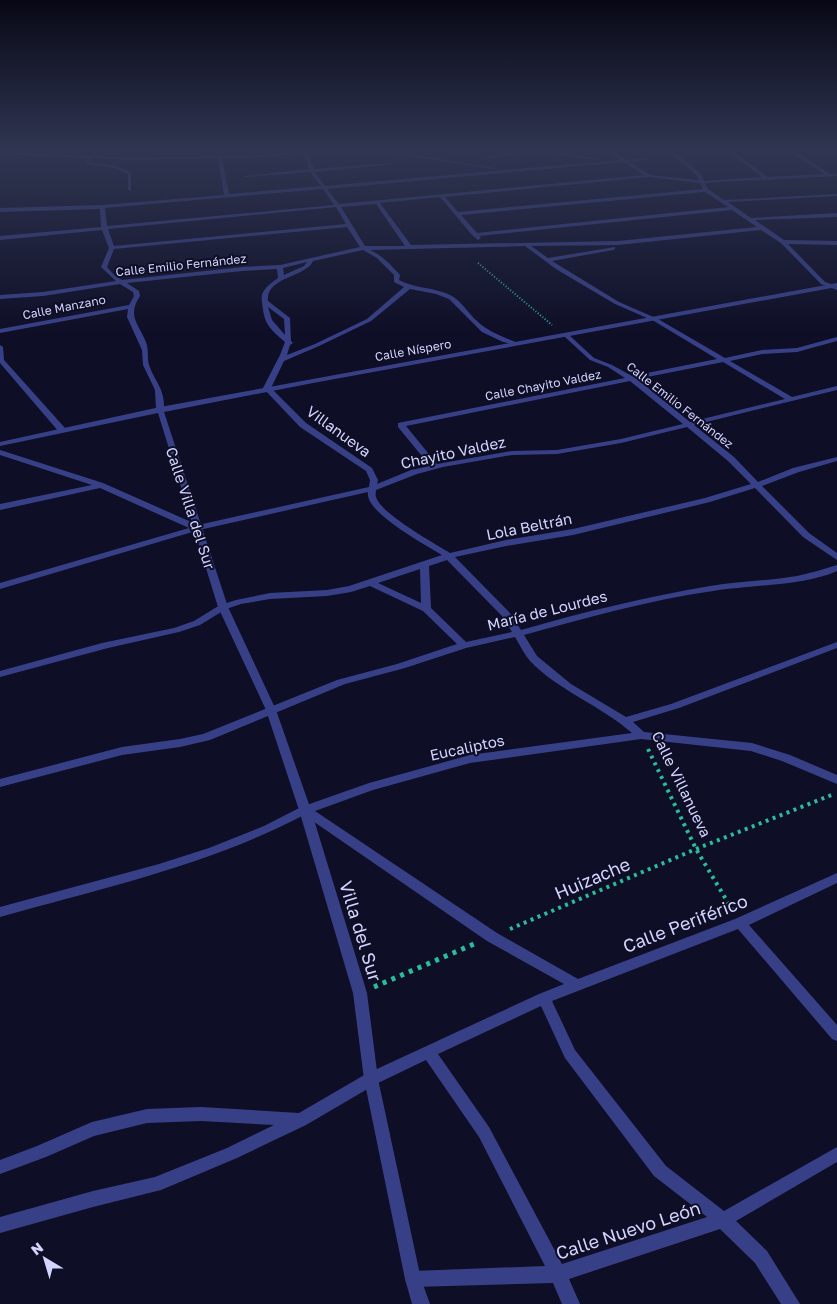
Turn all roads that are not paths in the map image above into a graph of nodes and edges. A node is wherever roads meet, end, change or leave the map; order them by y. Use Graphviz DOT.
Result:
graph roads {
  1 [pos="102,212"];
  2 [pos="272,212"];
  3 [pos="341,212"];
  4 [pos="384,212"];
  5 [pos="480,212"];
  6 [pos="695,212"];
  7 [pos="739,212"];
  8 [pos="458,214"];
  9 [pos="837,215"];
  10 [pos="752,219"];
  11 [pos="349,224"];
  12 [pos="104,227"];
  13 [pos="764,228"];
  14 [pos="475,235"];
  15 [pos="0,238"];
  16 [pos="634,242"];
  17 [pos="783,242"];
  18 [pos="837,243"];
  19 [pos="486,246"];
  20 [pos="527,246"];
  21 [pos="112,248"];
  22 [pos="363,248"];
  23 [pos="410,248"];
  24 [pos="314,260"];
  25 [pos="548,260"];
  26 [pos="280,267"];
  27 [pos="281,278"];
  28 [pos="122,282"];
  29 [pos="408,287"];
  30 [pos="835,287"];
  31 [pos="0,297"];
  32 [pos="265,302"];
  33 [pos="132,306"];
  34 [pos="656,320"];
  35 [pos="0,331"];
  36 [pos="567,336"];
  37 [pos="837,340"];
  38 [pos="290,343"];
  39 [pos="516,344"];
  40 [pos="0,347"];
  41 [pos="282,359"];
  42 [pos="724,361"];
  43 [pos="632,379"];
  44 [pos="267,388"];
  45 [pos="837,388"];
  46 [pos="792,400"];
  47 [pos="160,409"];
  48 [pos="688,424"];
  49 [pos="62,430"];
  50 [pos="0,444"];
  51 [pos="0,452"];
  52 [pos="837,459"];
  53 [pos="436,467"];
  54 [pos="100,485"];
  55 [pos="757,485"];
  56 [pos="371,489"];
  57 [pos="0,507"];
  58 [pos="197,528"];
  59 [pos="449,556"];
  60 [pos="837,557"];
  61 [pos="424,565"];
  62 [pos="837,568"];
  63 [pos="371,583"];
  64 [pos="0,586"];
  65 [pos="223,607"];
  66 [pos="426,609"];
  67 [pos="518,634"];
  68 [pos="464,645"];
  69 [pos="837,645"];
  70 [pos="0,674"];
  71 [pos="271,710"];
  72 [pos="625,721"];
  73 [pos="641,734"];
  74 [pos="837,780"];
  75 [pos="0,783"];
  76 [pos="304,810"];
  77 [pos="837,878"];
  78 [pos="0,912"];
  79 [pos="740,923"];
  80 [pos="577,985"];
  81 [pos="544,998"];
  82 [pos="837,1035"];
  83 [pos="428,1052"];
  84 [pos="371,1079"];
  85 [pos="301,1120"];
  86 [pos="837,1154"];
  87 [pos="0,1167"];
  88 [pos="723,1220"];
  89 [pos="0,1225"];
  90 [pos="558,1274"];
  91 [pos="413,1279"];
  92 [pos="420,1304"];
  93 [pos="571,1304"];
  94 [pos="791,1304"];
  1 -- 12 [label="street"];
  2 -- 12 [label="street"];
  3 -- 11 [label="street"];
  4 -- 23 [label="street"];
  5 -- 8 [label="street"];
  6 -- 14 [label="street"];
  7 -- 10 [label="street"];
  8 -- 14 [label="street"];
  9 -- 10 [label="street"];
  10 -- 13 [label="street"];
  11 -- 21 [label="street"];
  11 -- 22 [label="street"];
  12 -- 15 [label="street"];
  12 -- 21 [label="street"];
  13 -- 16 [label="street"];
  13 -- 17 [label="street"];
  14 -- 19 [label="street"];
  16 -- 20 [label="street, Calle Emilio Fernández"];
  16 -- 25 [label="street"];
  17 -- 18 [label="street"];
  17 -- 30 [label="street"];
  19 -- 20 [label="street, Calle Emilio Fernández"];
  19 -- 23 [label="street, Calle Emilio Fernández"];
  20 -- 25 [label="street"];
  21 -- 28 [label="street"];
  22 -- 23 [label="street, Calle Emilio Fernández"];
  22 -- 24 [label="street, Calle Emilio Fernández"];
  22 -- 29 [label="street"];
  24 -- 26 [label="street, Calle Emilio Fernández"];
  24 -- 27 [label="street"];
  25 -- 34 [label="street"];
  26 -- 27 [label="street"];
  26 -- 28 [label="street, Calle Emilio Fernández"];
  27 -- 32 [label="street"];
  28 -- 31 [label="street, Calle Emilio Fernández"];
  28 -- 33 [label="street, Calle Villa del Sur"];
  29 -- 39 [label="street"];
  29 -- 41 [label="street"];
  30 -- 34 [label="street, Calle Níspero"];
  32 -- 38 [label="street"];
  32 -- 38 [label="street"];
  33 -- 35 [label="street, Calle Manzano"];
  33 -- 47 [label="street, Calle Villa del Sur"];
  34 -- 36 [label="street, Calle Níspero"];
  34 -- 42 [label="street"];
  36 -- 39 [label="street, Calle Níspero"];
  36 -- 43 [label="street, Calle Emilio Fernández"];
  37 -- 42 [label="street, Calle Chayito Valdez"];
  38 -- 41 [label="street"];
  39 -- 44 [label="street, Calle Níspero"];
  40 -- 49 [label="street"];
  41 -- 44 [label="street"];
  42 -- 43 [label="street, Calle Chayito Valdez"];
  42 -- 46 [label="street"];
  43 -- 48 [label="street, Calle Emilio Fernández"];
  43 -- 53 [label="street, Calle Chayito Valdez"];
  44 -- 47 [label="street, Calle Níspero"];
  44 -- 56 [label="street, Villanueva"];
  45 -- 46 [label="street"];
  46 -- 48 [label="street"];
  47 -- 49 [label="street, Calle Níspero"];
  47 -- 58 [label="street, Calle Villa del Sur"];
  48 -- 53 [label="street, Chayito Valdez"];
  48 -- 55 [label="street, Calle Emilio Fernández"];
  49 -- 50 [label="street, Calle Níspero"];
  51 -- 54 [label="street"];
  52 -- 55 [label="street, Lola Beltrán"];
  53 -- 56 [label="street, Chayito Valdez"];
  54 -- 57 [label="street"];
  54 -- 58 [label="street"];
  55 -- 59 [label="street, Lola Beltrán"];
  55 -- 60 [label="street, Calle Emilio Fernández"];
  56 -- 58 [label="street, Chayito Valdez"];
  56 -- 59 [label="street, Villanueva"];
  58 -- 64 [label="street, Chayito Valdez"];
  58 -- 65 [label="street, Calle Villa del Sur"];
  59 -- 61 [label="street, Lola Beltrán"];
  59 -- 67 [label="street, Calle Villanueva"];
  61 -- 63 [label="street, Lola Beltrán"];
  61 -- 66 [label="street"];
  62 -- 67 [label="street, María de Lourdes"];
  63 -- 65 [label="street, Lola Beltrán"];
  63 -- 66 [label="street"];
  65 -- 70 [label="street, Lola Beltrán"];
  65 -- 71 [label="street, Villa del Sur"];
  66 -- 68 [label="street"];
  67 -- 68 [label="street, María de Lourdes"];
  67 -- 72 [label="street, Calle Villanueva"];
  68 -- 71 [label="street, María de Lourdes"];
  69 -- 72 [label="street"];
  71 -- 75 [label="street, María de Lourdes"];
  71 -- 76 [label="street, Villa del Sur"];
  72 -- 73 [label="street, Calle Villanueva"];
  73 -- 74 [label="street, Eucaliptos"];
  73 -- 76 [label="street, Eucaliptos"];
  76 -- 78 [label="street, Eucaliptos"];
  76 -- 80 [label="street"];
  76 -- 84 [label="street, Villa del Sur"];
  77 -- 79 [label="street, Calle Periférico"];
  79 -- 80 [label="street, Calle Periférico"];
  79 -- 82 [label="street"];
  80 -- 81 [label="street, Calle Periférico"];
  81 -- 83 [label="street, Calle Periférico"];
  81 -- 88 [label="street"];
  83 -- 84 [label="street, Calle Periférico"];
  83 -- 90 [label="street"];
  84 -- 85 [label="street, Calle Periférico"];
  84 -- 91 [label="street, Villa del Sur"];
  85 -- 87 [label="street"];
  85 -- 89 [label="street, Calle Periférico"];
  86 -- 88 [label="street, Calle Nuevo León"];
  88 -- 90 [label="street, Calle Nuevo León"];
  88 -- 94 [label="street"];
  90 -- 91 [label="street, Calle Nuevo León"];
  90 -- 93 [label="street"];
  91 -- 92 [label="street"];
}
